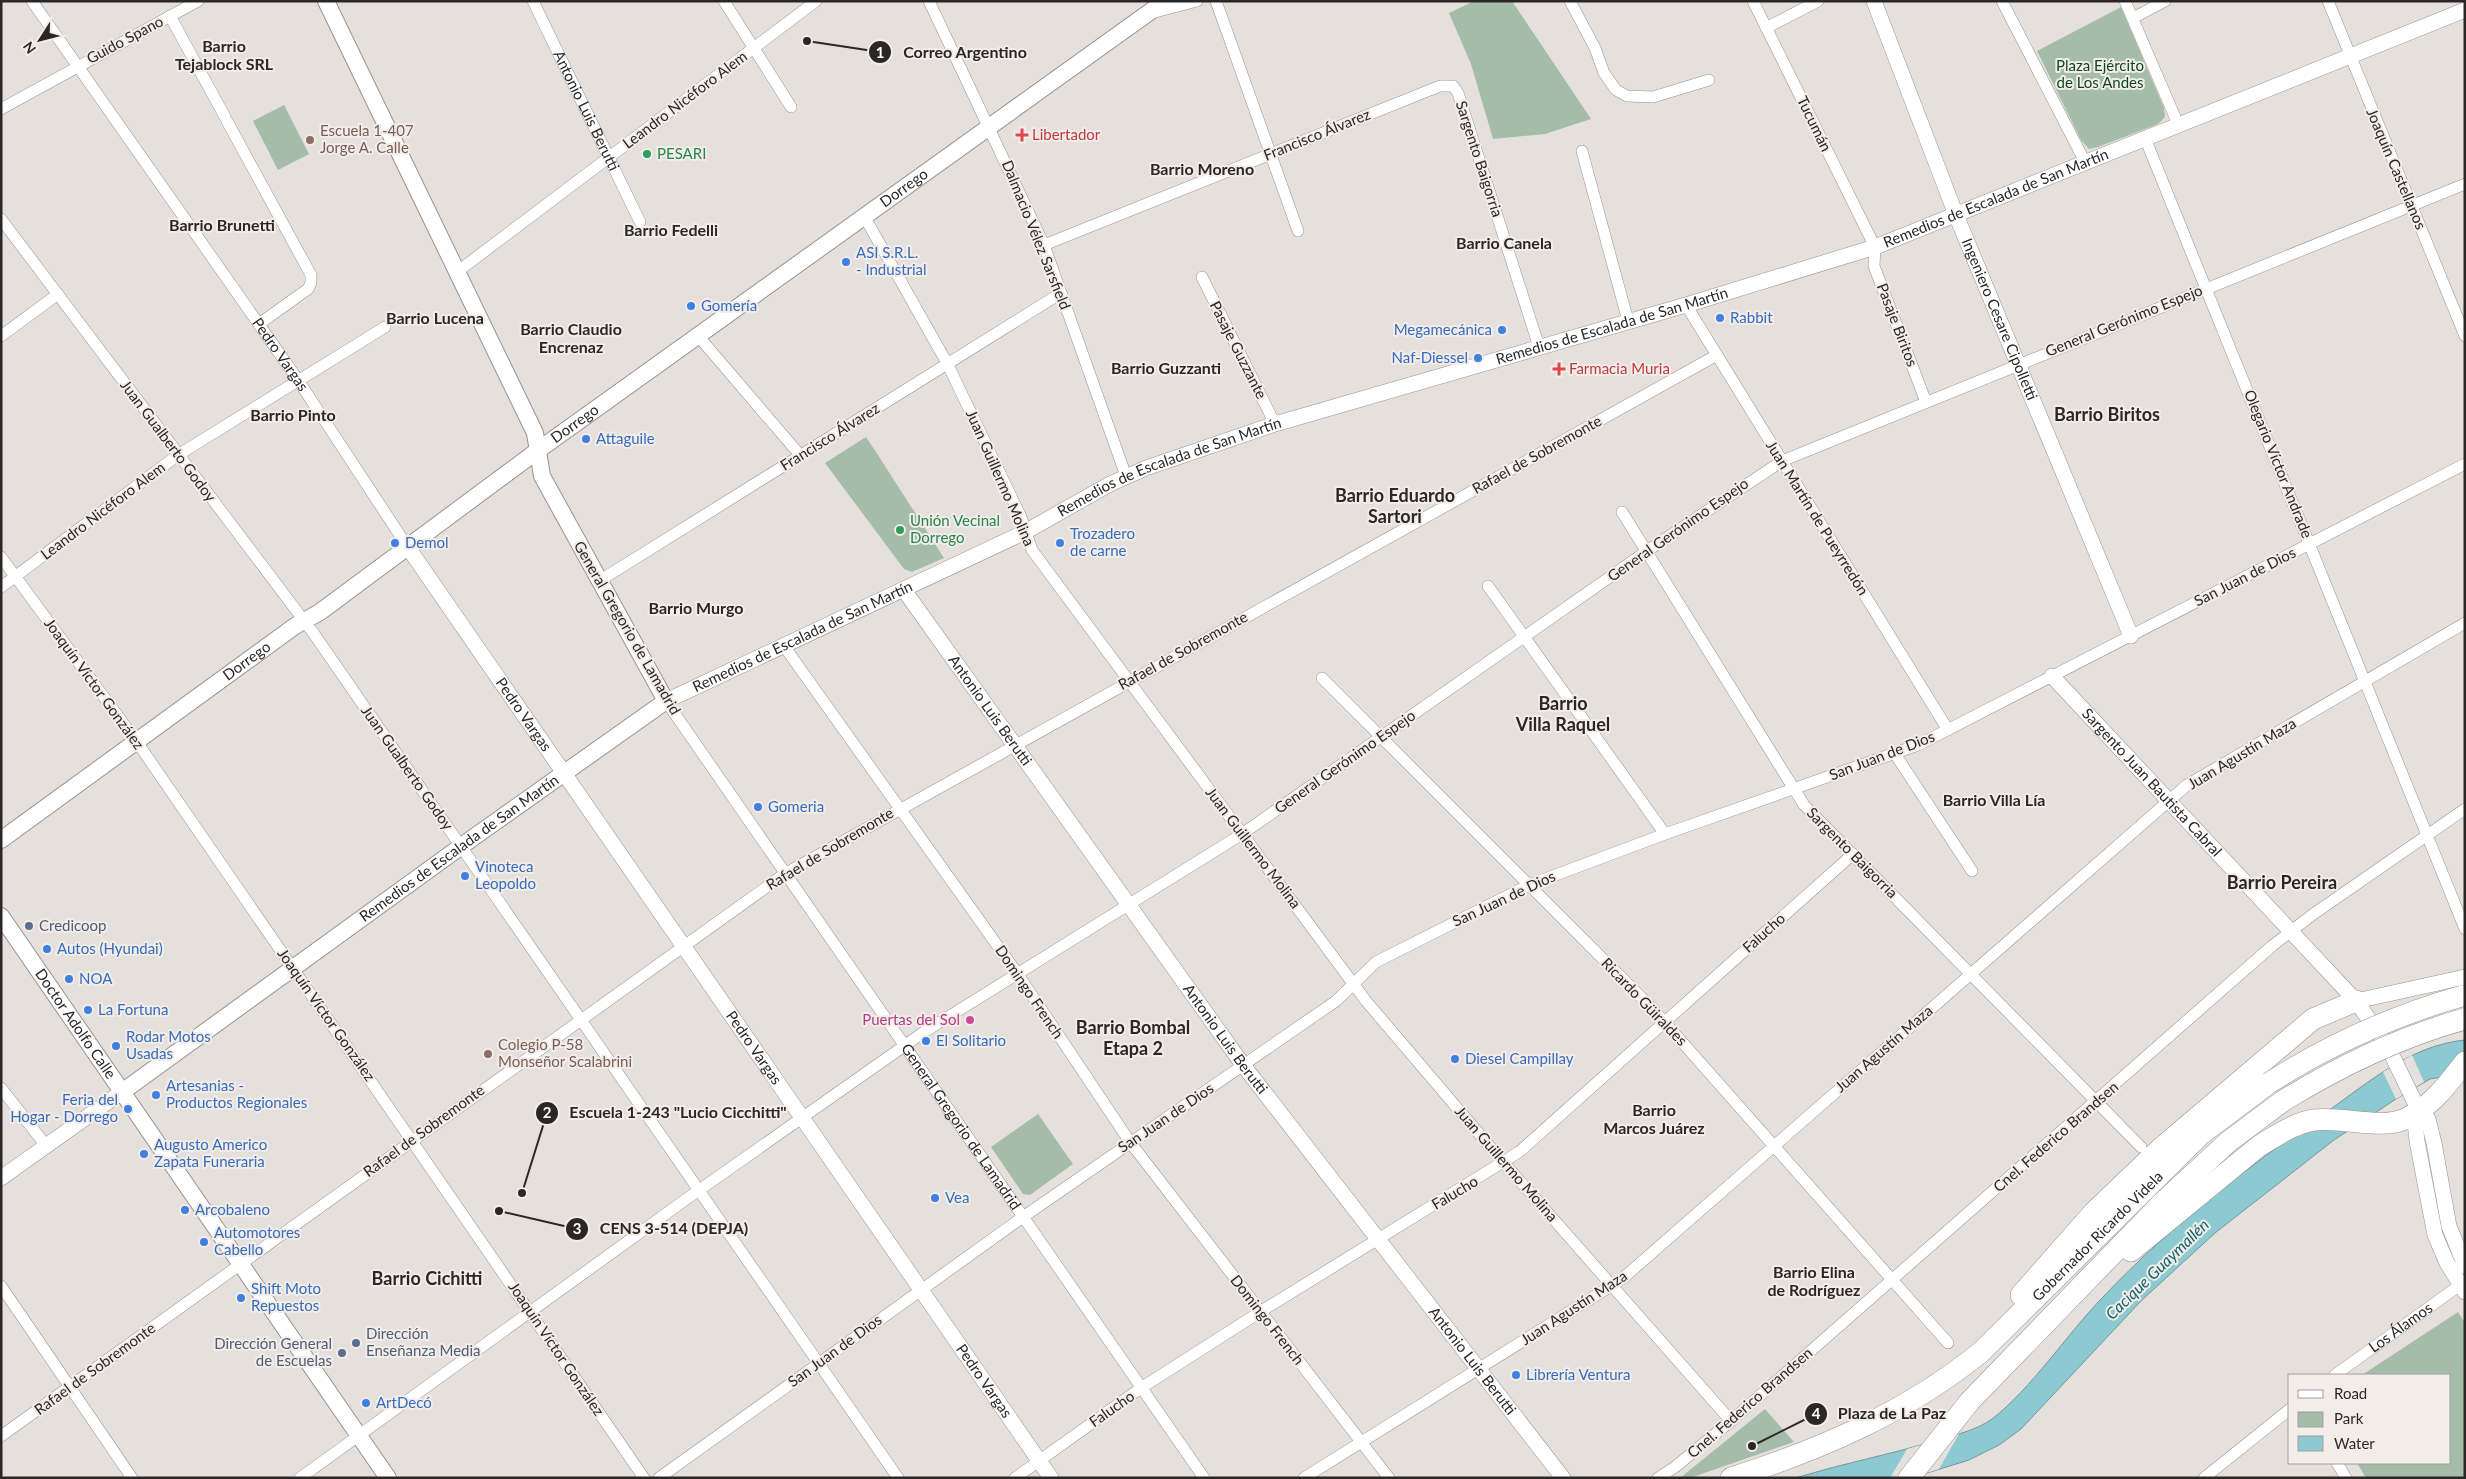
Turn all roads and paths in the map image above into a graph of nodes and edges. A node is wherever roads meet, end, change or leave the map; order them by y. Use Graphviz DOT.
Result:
graph roads {
  1 [pos="32,1"];
  2 [pos="198,1"];
  3 [pos="326,1"];
  4 [pos="533,1"];
  5 [pos="724,1"];
  6 [pos="816,1"];
  7 [pos="929,1"];
  8 [pos="1165,1"];
  9 [pos="1197,1"];
  10 [pos="1216,1"];
  11 [pos="1570,1"];
  12 [pos="1753,1"];
  13 [pos="1818,1"];
  14 [pos="1874,1"];
  15 [pos="2002,1"];
  16 [pos="2125,1"];
  17 [pos="2165,1"];
  18 [pos="2328,1"];
  19 [pos="2465,10"];
  20 [pos="1150,13"];
  21 [pos="170,16"];
  22 [pos="2133,18"];
  23 [pos="1766,28"];
  24 [pos="753,49"];
  25 [pos="2350,56"];
  26 [pos="78,66"];
  27 [pos="1709,80"];
  28 [pos="1453,86"];
  29 [pos="791,107"];
  30 [pos="1,109"];
  31 [pos="2178,124"];
  32 [pos="988,127"];
  33 [pos="2145,138"];
  34 [pos="1582,151"];
  35 [pos="1270,154"];
  36 [pos="608,157"];
  37 [pos="2085,162"];
  38 [pos="2465,184"];
  39 [pos="2410,206"];
  40 [pos="1956,215"];
  41 [pos="864,216"];
  42 [pos="1,219"];
  43 [pos="640,222"];
  44 [pos="1298,231"];
  45 [pos="1044,246"];
  46 [pos="1876,247"];
  47 [pos="457,272"];
  48 [pos="1202,277"];
  49 [pos="2206,287"];
  50 [pos="58,294"];
  51 [pos="1061,294"];
  52 [pos="1686,305"];
  53 [pos="1628,322"];
  54 [pos="259,324"];
  55 [pos="385,328"];
  56 [pos="1,336"];
  57 [pos="2465,336"];
  58 [pos="699,337"];
  59 [pos="1539,347"];
  60 [pos="1718,355"];
  61 [pos="947,363"];
  62 [pos="2018,364"];
  63 [pos="298,380"];
  64 [pos="1926,402"];
  65 [pos="1275,424"];
  66 [pos="537,451"];
  67 [pos="178,455"];
  68 [pos="800,455"];
  69 [pos="1782,461"];
  70 [pos="2465,464"];
  71 [pos="1126,476"];
  72 [pos="1622,512"];
  73 [pos="1025,532"];
  74 [pos="2310,544"];
  75 [pos="407,546"];
  76 [pos="1647,552"];
  77 [pos="1,557"];
  78 [pos="15,576"];
  79 [pos="599,581"];
  80 [pos="1488,586"];
  81 [pos="1,587"];
  82 [pos="904,590"];
  83 [pos="304,621"];
  84 [pos="2465,623"];
  85 [pos="2131,636"];
  86 [pos="1524,637"];
  87 [pos="784,646"];
  88 [pos="2052,676"];
  89 [pos="1322,678"];
  90 [pos="1128,681"];
  91 [pos="2366,681"];
  92 [pos="666,701"];
  93 [pos="1948,730"];
  94 [pos="1382,736"];
  95 [pos="137,742"];
  96 [pos="1013,745"];
  97 [pos="1895,754"];
  98 [pos="564,772"];
  99 [pos="1793,790"];
  100 [pos="2168,800"];
  101 [pos="899,808"];
  102 [pos="2465,809"];
  103 [pos="1242,834"];
  104 [pos="1665,834"];
  105 [pos="2428,836"];
  106 [pos="1,840"];
  107 [pos="461,846"];
  108 [pos="1853,854"];
  109 [pos="1972,871"];
  110 [pos="786,873"];
  111 [pos="1529,885"];
  112 [pos="1129,904"];
  113 [pos="1,916"];
  114 [pos="2465,929"];
  115 [pos="2291,931"];
  116 [pos="683,946"];
  117 [pos="293,968"];
  118 [pos="1017,974"];
  119 [pos="1971,974"];
  120 [pos="1354,984"];
  121 [pos="2464,990"];
  122 [pos="2356,1001"];
  123 [pos="581,1019"];
  124 [pos="2465,1019"];
  125 [pos="1665,1022"];
  126 [pos="904,1045"];
  127 [pos="1243,1065"];
  128 [pos="2460,1068"];
  129 [pos="1,1088"];
  130 [pos="122,1092"];
  131 [pos="2096,1101"];
  132 [pos="2419,1111"];
  133 [pos="802,1118"];
  134 [pos="412,1139"];
  135 [pos="1130,1142"];
  136 [pos="1775,1146"];
  137 [pos="47,1147"];
  138 [pos="2141,1147"];
  139 [pos="1504,1163"];
  140 [pos="1,1178"];
  141 [pos="699,1190"];
  142 [pos="1023,1217"];
  143 [pos="1377,1240"];
  144 [pos="241,1264"];
  145 [pos="2465,1266"];
  146 [pos="1893,1280"];
  147 [pos="1613,1285"];
  148 [pos="2463,1285"];
  149 [pos="1,1286"];
  150 [pos="920,1290"];
  151 [pos="531,1311"];
  152 [pos="1260,1312"];
  153 [pos="2044,1324"];
  154 [pos="1948,1342"];
  155 [pos="818,1363"];
  156 [pos="1478,1369"];
  157 [pos="1954,1374"];
  158 [pos="2336,1374"];
  159 [pos="70,1387"];
  160 [pos="1142,1388"];
  161 [pos="2288,1411"];
  162 [pos="1731,1421"];
  163 [pos="1,1436"];
  164 [pos="359,1436"];
  165 [pos="1361,1442"];
  166 [pos="1039,1461"];
  167 [pos="2338,1464"];
  168 [pos="132,1478"];
  169 [pos="300,1478"];
  170 [pos="388,1478"];
  171 [pos="644,1478"];
  172 [pos="659,1478"];
  173 [pos="898,1478"];
  174 [pos="1015,1478"];
  175 [pos="1051,1478"];
  176 [pos="1204,1478"];
  177 [pos="1304,1478"];
  178 [pos="1389,1478"];
  179 [pos="1563,1478"];
  180 [pos="1658,1478"];
  181 [pos="1732,1478"];
  182 [pos="1909,1478"];
  183 [pos="2204,1478"];
  184 [pos="2346,1478"];
  1 -- 26 [label="street, Pedro Vargas"];
  2 -- 21 [label="street, Guido Spano"];
  3 -- 47 [label="main road, General Gregorio de Lamadrid"];
  4 -- 36 [label="street, Antonio Luis Berutti"];
  5 -- 24 [label="street"];
  6 -- 24 [label="street, Leandro Nicéforo Alem"];
  7 -- 32 [label="street, Dalmacio Vélez Sarsfield"];
  8 -- 20 [label="main road, Dorrego"];
  9 -- 20 [label="street, Dorrego"];
  10 -- 35 [label="street"];
  11 -- 27 [label="street"];
  12 -- 23 [label="street, Tucumán"];
  13 -- 23 [label="street"];
  14 -- 40 [label="street, Ingeniero Cesare Cipolletti"];
  15 -- 37 [label="street"];
  16 -- 22 [label="street"];
  17 -- 22 [label="street"];
  18 -- 25 [label="street, Joaquín Castellanos"];
  19 -- 25 [label="street, Remedios de Escalada de San Martín"];
  20 -- 32 [label="main road, Dorrego"];
  21 -- 26 [label="street, Guido Spano"];
  21 -- 54 [label="street"];
  22 -- 31 [label="street"];
  23 -- 46 [label="street, Tucumán"];
  24 -- 29 [label="street"];
  24 -- 36 [label="street, Leandro Nicéforo Alem"];
  25 -- 31 [label="street, Remedios de Escalada de San Martín"];
  25 -- 39 [label="street, Joaquín Castellanos"];
  26 -- 30 [label="street, Guido Spano"];
  26 -- 54 [label="street, Pedro Vargas"];
  28 -- 35 [label="street, Francisco Álvarez"];
  28 -- 59 [label="street, Sargento Baigorria"];
  31 -- 33 [label="street, Remedios de Escalada de San Martín"];
  32 -- 41 [label="main road, Dorrego"];
  32 -- 45 [label="street, Dalmacio Vélez Sarsfield"];
  33 -- 37 [label="street, Remedios de Escalada de San Martín"];
  33 -- 49 [label="street, Olegario Víctor Andrade"];
  34 -- 53 [label="street"];
  35 -- 44 [label="street"];
  35 -- 45 [label="street, Francisco Álvarez"];
  36 -- 43 [label="street, Antonio Luis Berutti"];
  36 -- 47 [label="street, Leandro Nicéforo Alem"];
  37 -- 40 [label="street, Remedios de Escalada de San Martín"];
  38 -- 39 [label="street, General Gerónimo Espejo"];
  39 -- 49 [label="street, General Gerónimo Espejo"];
  39 -- 57 [label="street, Joaquín Castellanos"];
  40 -- 46 [label="street, Remedios de Escalada de San Martín"];
  40 -- 62 [label="street, Ingeniero Cesare Cipolletti"];
  41 -- 58 [label="main road, Dorrego"];
  41 -- 61 [label="street, Juan Guillermo Molina"];
  42 -- 50 [label="street, Juan Gualberto Godoy"];
  45 -- 51 [label="street, Dalmacio Vélez Sarsfield"];
  46 -- 52 [label="street, Remedios de Escalada de San Martín"];
  46 -- 64 [label="street, Pasaje Biritos"];
  47 -- 66 [label="main road, General Gregorio de Lamadrid"];
  48 -- 65 [label="street, Pasaje Guzzante"];
  49 -- 62 [label="street, General Gerónimo Espejo"];
  49 -- 74 [label="street, Olegario Víctor Andrade"];
  50 -- 56 [label="street"];
  50 -- 67 [label="street, Juan Gualberto Godoy"];
  51 -- 61 [label="street, Francisco Álvarez"];
  51 -- 71 [label="street, Dalmacio Vélez Sarsfield"];
  52 -- 53 [label="street, Remedios de Escalada de San Martín"];
  52 -- 60 [label="street, Juan Martín de Pueyrredón"];
  53 -- 59 [label="street, Remedios de Escalada de San Martín"];
  54 -- 63 [label="street, Pedro Vargas"];
  55 -- 63 [label="street, Leandro Nicéforo Alem"];
  58 -- 66 [label="main road, Dorrego"];
  58 -- 68 [label="street"];
  59 -- 65 [label="street, Remedios de Escalada de San Martín"];
  60 -- 69 [label="street, Juan Martín de Pueyrredón"];
  60 -- 90 [label="street, Rafael de Sobremonte"];
  61 -- 68 [label="street, Francisco Álvarez"];
  61 -- 73 [label="street, Juan Guillermo Molina"];
  62 -- 64 [label="street, General Gerónimo Espejo"];
  62 -- 85 [label="street, Ingeniero Cesare Cipolletti"];
  63 -- 67 [label="street, Leandro Nicéforo Alem"];
  63 -- 75 [label="street, Pedro Vargas"];
  64 -- 69 [label="street, General Gerónimo Espejo"];
  65 -- 71 [label="street, Remedios de Escalada de San Martín"];
  66 -- 75 [label="main road, Dorrego"];
  66 -- 79 [label="main road, General Gregorio de Lamadrid"];
  67 -- 78 [label="street, Leandro Nicéforo Alem"];
  67 -- 83 [label="street, Juan Gualberto Godoy"];
  68 -- 79 [label="street, Francisco Álvarez"];
  69 -- 76 [label="street, General Gerónimo Espejo"];
  69 -- 93 [label="street, Juan Martín de Pueyrredón"];
  70 -- 74 [label="street, San Juan de Dios"];
  71 -- 73 [label="street, Remedios de Escalada de San Martín"];
  72 -- 76 [label="street, Sargento Baigorria"];
  73 -- 82 [label="street, Remedios de Escalada de San Martín"];
  73 -- 90 [label="street, Juan Guillermo Molina"];
  74 -- 85 [label="street, San Juan de Dios"];
  74 -- 91 [label="street, Olegario Víctor Andrade"];
  75 -- 83 [label="main road, Dorrego"];
  75 -- 98 [label="street, Pedro Vargas"];
  76 -- 86 [label="street, General Gerónimo Espejo"];
  76 -- 99 [label="street, Sargento Baigorria"];
  77 -- 78 [label="street, Joaquín Víctor González"];
  78 -- 81 [label="street, Leandro Nicéforo Alem"];
  78 -- 95 [label="street, Joaquín Víctor González"];
  79 -- 92 [label="main road, General Gregorio de Lamadrid"];
  80 -- 86 [label="street"];
  82 -- 87 [label="street, Remedios de Escalada de San Martín"];
  82 -- 96 [label="street, Antonio Luis Berutti"];
  83 -- 95 [label="main road, Dorrego"];
  83 -- 107 [label="street, Juan Gualberto Godoy"];
  84 -- 91 [label="street, Juan Agustín Maza"];
  85 -- 88 [label="street, San Juan de Dios"];
  86 -- 94 [label="street, General Gerónimo Espejo"];
  86 -- 104 [label="street"];
  87 -- 92 [label="street, Remedios de Escalada de San Martín"];
  87 -- 101 [label="street, Domingo French"];
  88 -- 93 [label="street, San Juan de Dios"];
  88 -- 100 [label="street, Sargento Juan Bautista Cabral"];
  89 -- 94 [label="street, Ricardo Güiraldes"];
  90 -- 96 [label="street, Rafael de Sobremonte"];
  90 -- 103 [label="street, Juan Guillermo Molina"];
  91 -- 100 [label="street, Juan Agustín Maza"];
  91 -- 105 [label="street, Olegario Víctor Andrade"];
  92 -- 98 [label="main road, Remedios de Escalada de San Martín"];
  92 -- 110 [label="street, General Gregorio de Lamadrid"];
  93 -- 97 [label="street, San Juan de Dios"];
  94 -- 103 [label="street, General Gerónimo Espejo"];
  94 -- 111 [label="street, Ricardo Güiraldes"];
  95 -- 106 [label="main road, Dorrego"];
  95 -- 117 [label="street, Joaquín Víctor González"];
  96 -- 101 [label="street, Rafael de Sobremonte"];
  96 -- 112 [label="street, Antonio Luis Berutti"];
  97 -- 99 [label="street, San Juan de Dios"];
  97 -- 109 [label="street"];
  98 -- 107 [label="main road, Remedios de Escalada de San Martín"];
  98 -- 116 [label="street, Pedro Vargas"];
  99 -- 104 [label="street, San Juan de Dios"];
  99 -- 108 [label="street, Sargento Baigorria"];
  100 -- 115 [label="street, Sargento Juan Bautista Cabral"];
  100 -- 119 [label="street, Juan Agustín Maza"];
  101 -- 110 [label="street, Rafael de Sobremonte"];
  101 -- 118 [label="street, Domingo French"];
  102 -- 105 [label="street, Cnel. Federico Brandsen"];
  103 -- 112 [label="street, General Gerónimo Espejo"];
  103 -- 120 [label="street, Juan Guillermo Molina"];
  104 -- 111 [label="street, San Juan de Dios"];
  105 -- 114 [label="street, Olegario Víctor Andrade"];
  105 -- 115 [label="street, Cnel. Federico Brandsen"];
  107 -- 117 [label="main road, Remedios de Escalada de San Martín"];
  107 -- 123 [label="street, Juan Gualberto Godoy"];
  108 -- 119 [label="street, Sargento Baigorria"];
  108 -- 125 [label="street, Falucho"];
  110 -- 116 [label="street, Rafael de Sobremonte"];
  110 -- 126 [label="street, General Gregorio de Lamadrid"];
  111 -- 120 [label="street, San Juan de Dios"];
  111 -- 125 [label="street, Ricardo Güiraldes"];
  112 -- 118 [label="street, General Gerónimo Espejo"];
  112 -- 127 [label="street, Antonio Luis Berutti"];
  113 -- 130 [label="main road, Doctor Adolfo Calle"];
  115 -- 122 [label="street, Sargento Juan Bautista Cabral"];
  115 -- 131 [label="street, Cnel. Federico Brandsen"];
  116 -- 123 [label="street, Rafael de Sobremonte"];
  116 -- 133 [label="street, Pedro Vargas"];
  117 -- 130 [label="main road, Remedios de Escalada de San Martín"];
  117 -- 134 [label="street, Joaquín Víctor González"];
  118 -- 126 [label="street, General Gerónimo Espejo"];
  118 -- 135 [label="street, Domingo French"];
  119 -- 131 [label="street, Sargento Baigorria"];
  119 -- 136 [label="street, Juan Agustín Maza"];
  120 -- 127 [label="street, San Juan de Dios"];
  120 -- 139 [label="street, Juan Guillermo Molina"];
  121 -- 122 [label="street"];
  121 -- 157 [label="highway, Gobernador Ricardo Videla, bridge"];
  122 -- 132 [label="street, Sargento Juan Bautista Cabral"];
  122 -- 157 [label="highway"];
  123 -- 134 [label="street, Rafael de Sobremonte"];
  123 -- 141 [label="street, Juan Gualberto Godoy"];
  124 -- 153 [label="highway, Gobernador Ricardo Videla, bridge"];
  125 -- 136 [label="street, Ricardo Güiraldes"];
  125 -- 139 [label="street, Falucho"];
  126 -- 133 [label="street, General Gerónimo Espejo"];
  126 -- 142 [label="street, General Gregorio de Lamadrid"];
  127 -- 135 [label="street, San Juan de Dios"];
  127 -- 143 [label="street, Antonio Luis Berutti"];
  128 -- 132 [label="highway"];
  129 -- 137 [label="street"];
  130 -- 137 [label="street, Remedios de Escalada de San Martín"];
  130 -- 144 [label="main road, Doctor Adolfo Calle"];
  131 -- 138 [label="street, Sargento Baigorria"];
  131 -- 146 [label="street, Cnel. Federico Brandsen"];
  132 -- 145 [label="street, Sargento Juan Bautista Cabral"];
  132 -- 148 [label="street"];
  132 -- 153 [label="highway"];
  133 -- 141 [label="street, General Gerónimo Espejo"];
  133 -- 150 [label="street, Pedro Vargas"];
  134 -- 144 [label="street, Rafael de Sobremonte"];
  134 -- 151 [label="street, Joaquín Víctor González"];
  135 -- 142 [label="street, San Juan de Dios"];
  135 -- 152 [label="street, Domingo French"];
  136 -- 146 [label="street, Ricardo Güiraldes"];
  136 -- 147 [label="street, Juan Agustín Maza"];
  137 -- 140 [label="street, Remedios de Escalada de San Martín"];
  139 -- 143 [label="street, Falucho"];
  139 -- 147 [label="street, Juan Guillermo Molina"];
  141 -- 151 [label="street, General Gerónimo Espejo"];
  141 -- 155 [label="street, Juan Gualberto Godoy"];
  142 -- 150 [label="street, San Juan de Dios"];
  142 -- 160 [label="street, General Gregorio de Lamadrid"];
  143 -- 152 [label="street, Falucho"];
  143 -- 156 [label="street, Antonio Luis Berutti"];
  144 -- 159 [label="street, Rafael de Sobremonte"];
  144 -- 164 [label="main road, Doctor Adolfo Calle"];
  146 -- 154 [label="street, Ricardo Güiraldes"];
  146 -- 162 [label="street, Cnel. Federico Brandsen"];
  147 -- 156 [label="street, Juan Agustín Maza"];
  147 -- 162 [label="street, Juan Guillermo Molina"];
  148 -- 158 [label="street, Los Álamos"];
  149 -- 159 [label="street"];
  150 -- 155 [label="street, San Juan de Dios"];
  150 -- 166 [label="street, Pedro Vargas"];
  151 -- 164 [label="street, General Gerónimo Espejo"];
  151 -- 171 [label="street, Joaquín Víctor González"];
  152 -- 160 [label="street, Falucho"];
  152 -- 165 [label="street, Domingo French"];
  153 -- 182 [label="highway, Gobernador Ricardo Videla"];
  155 -- 172 [label="street, San Juan de Dios"];
  155 -- 173 [label="street, Juan Gualberto Godoy"];
  156 -- 165 [label="street, Juan Agustín Maza"];
  156 -- 179 [label="street, Antonio Luis Berutti"];
  157 -- 181 [label="highway, Gobernador Ricardo Videla"];
  159 -- 163 [label="street, Rafael de Sobremonte"];
  159 -- 168 [label="street"];
  160 -- 166 [label="street, Falucho"];
  160 -- 176 [label="street, General Gregorio de Lamadrid"];
  161 -- 183 [label="street"];
  162 -- 180 [label="street, Cnel. Federico Brandsen"];
  164 -- 169 [label="street, General Gerónimo Espejo"];
  164 -- 170 [label="main road, Doctor Adolfo Calle"];
  165 -- 177 [label="street, Juan Agustín Maza"];
  165 -- 178 [label="street, Domingo French"];
  166 -- 174 [label="street, Falucho"];
  166 -- 175 [label="street, Pedro Vargas"];
  167 -- 184 [label="street"];
}
